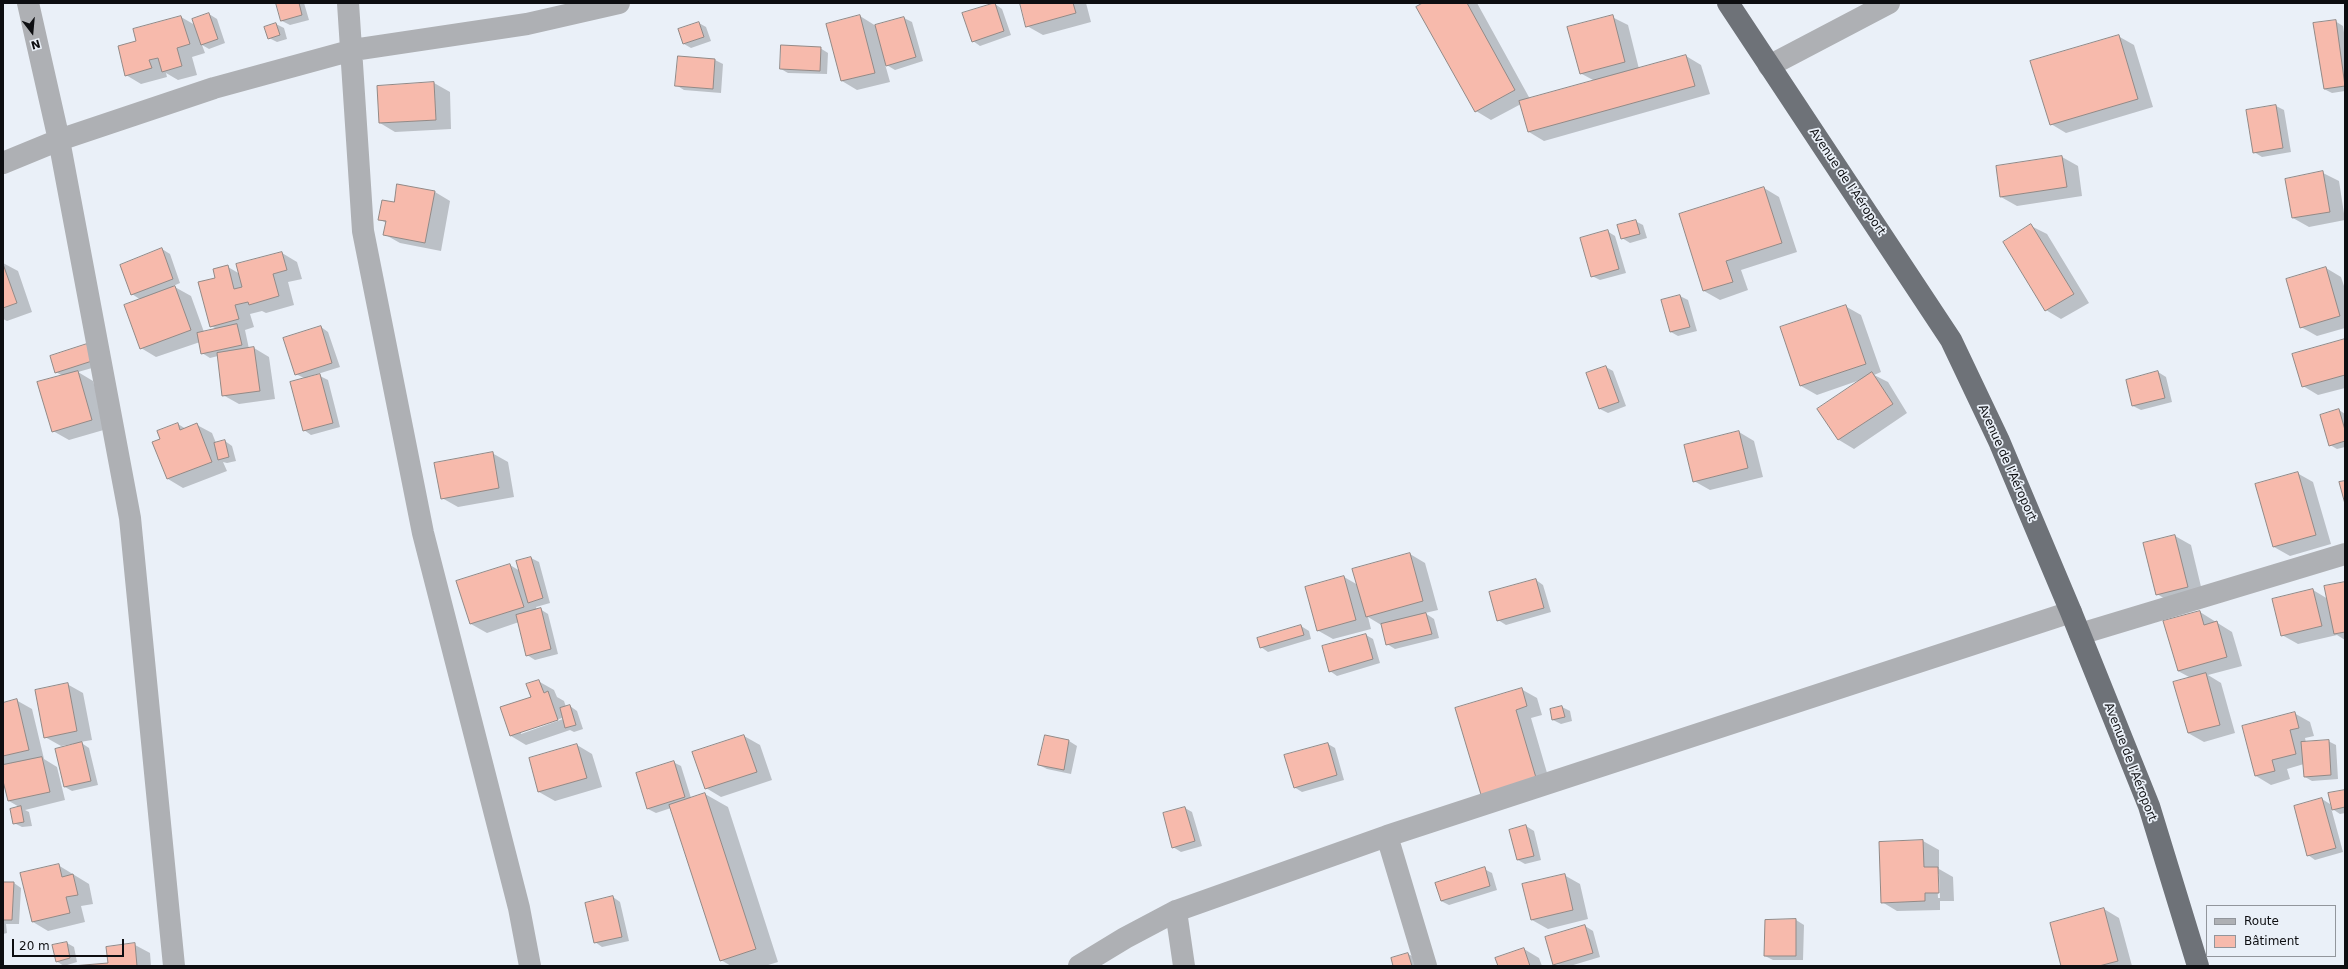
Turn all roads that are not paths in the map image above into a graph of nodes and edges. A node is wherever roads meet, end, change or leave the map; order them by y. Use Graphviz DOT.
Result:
graph roads {
  1 [pos="28,3"];
  2 [pos="348,3"];
  3 [pos="619,3"];
  4 [pos="1728,3"];
  5 [pos="1890,3"];
  6 [pos="353,50"];
  7 [pos="1769,66"];
  8 [pos="59,140"];
  9 [pos="3,163"];
  10 [pos="2345,554"];
  11 [pos="2071,612"];
  12 [pos="2080,634"];
  13 [pos="1388,836"];
  14 [pos="1176,911"];
  15 [pos="174,966"];
  16 [pos="530,966"];
  17 [pos="1080,966"];
  18 [pos="1184,966"];
  19 [pos="1426,966"];
  20 [pos="2198,966"];
  1 -- 8 [label="street"];
  2 -- 6 [label="street"];
  3 -- 6 [label="street"];
  4 -- 7 [label="highway, Avenue de l'Aéroport"];
  5 -- 7 [label="street"];
  6 -- 8 [label="street"];
  6 -- 16 [label="street"];
  7 -- 11 [label="highway, Avenue de l'Aéroport"];
  8 -- 9 [label="street"];
  8 -- 15 [label="street"];
  10 -- 12 [label="street"];
  11 -- 12 [label="highway, Avenue de l'Aéroport"];
  11 -- 13 [label="street"];
  12 -- 20 [label="highway, Avenue de l'Aéroport"];
  13 -- 14 [label="street"];
  13 -- 19 [label="street"];
  14 -- 17 [label="street"];
  14 -- 18 [label="street"];
}
